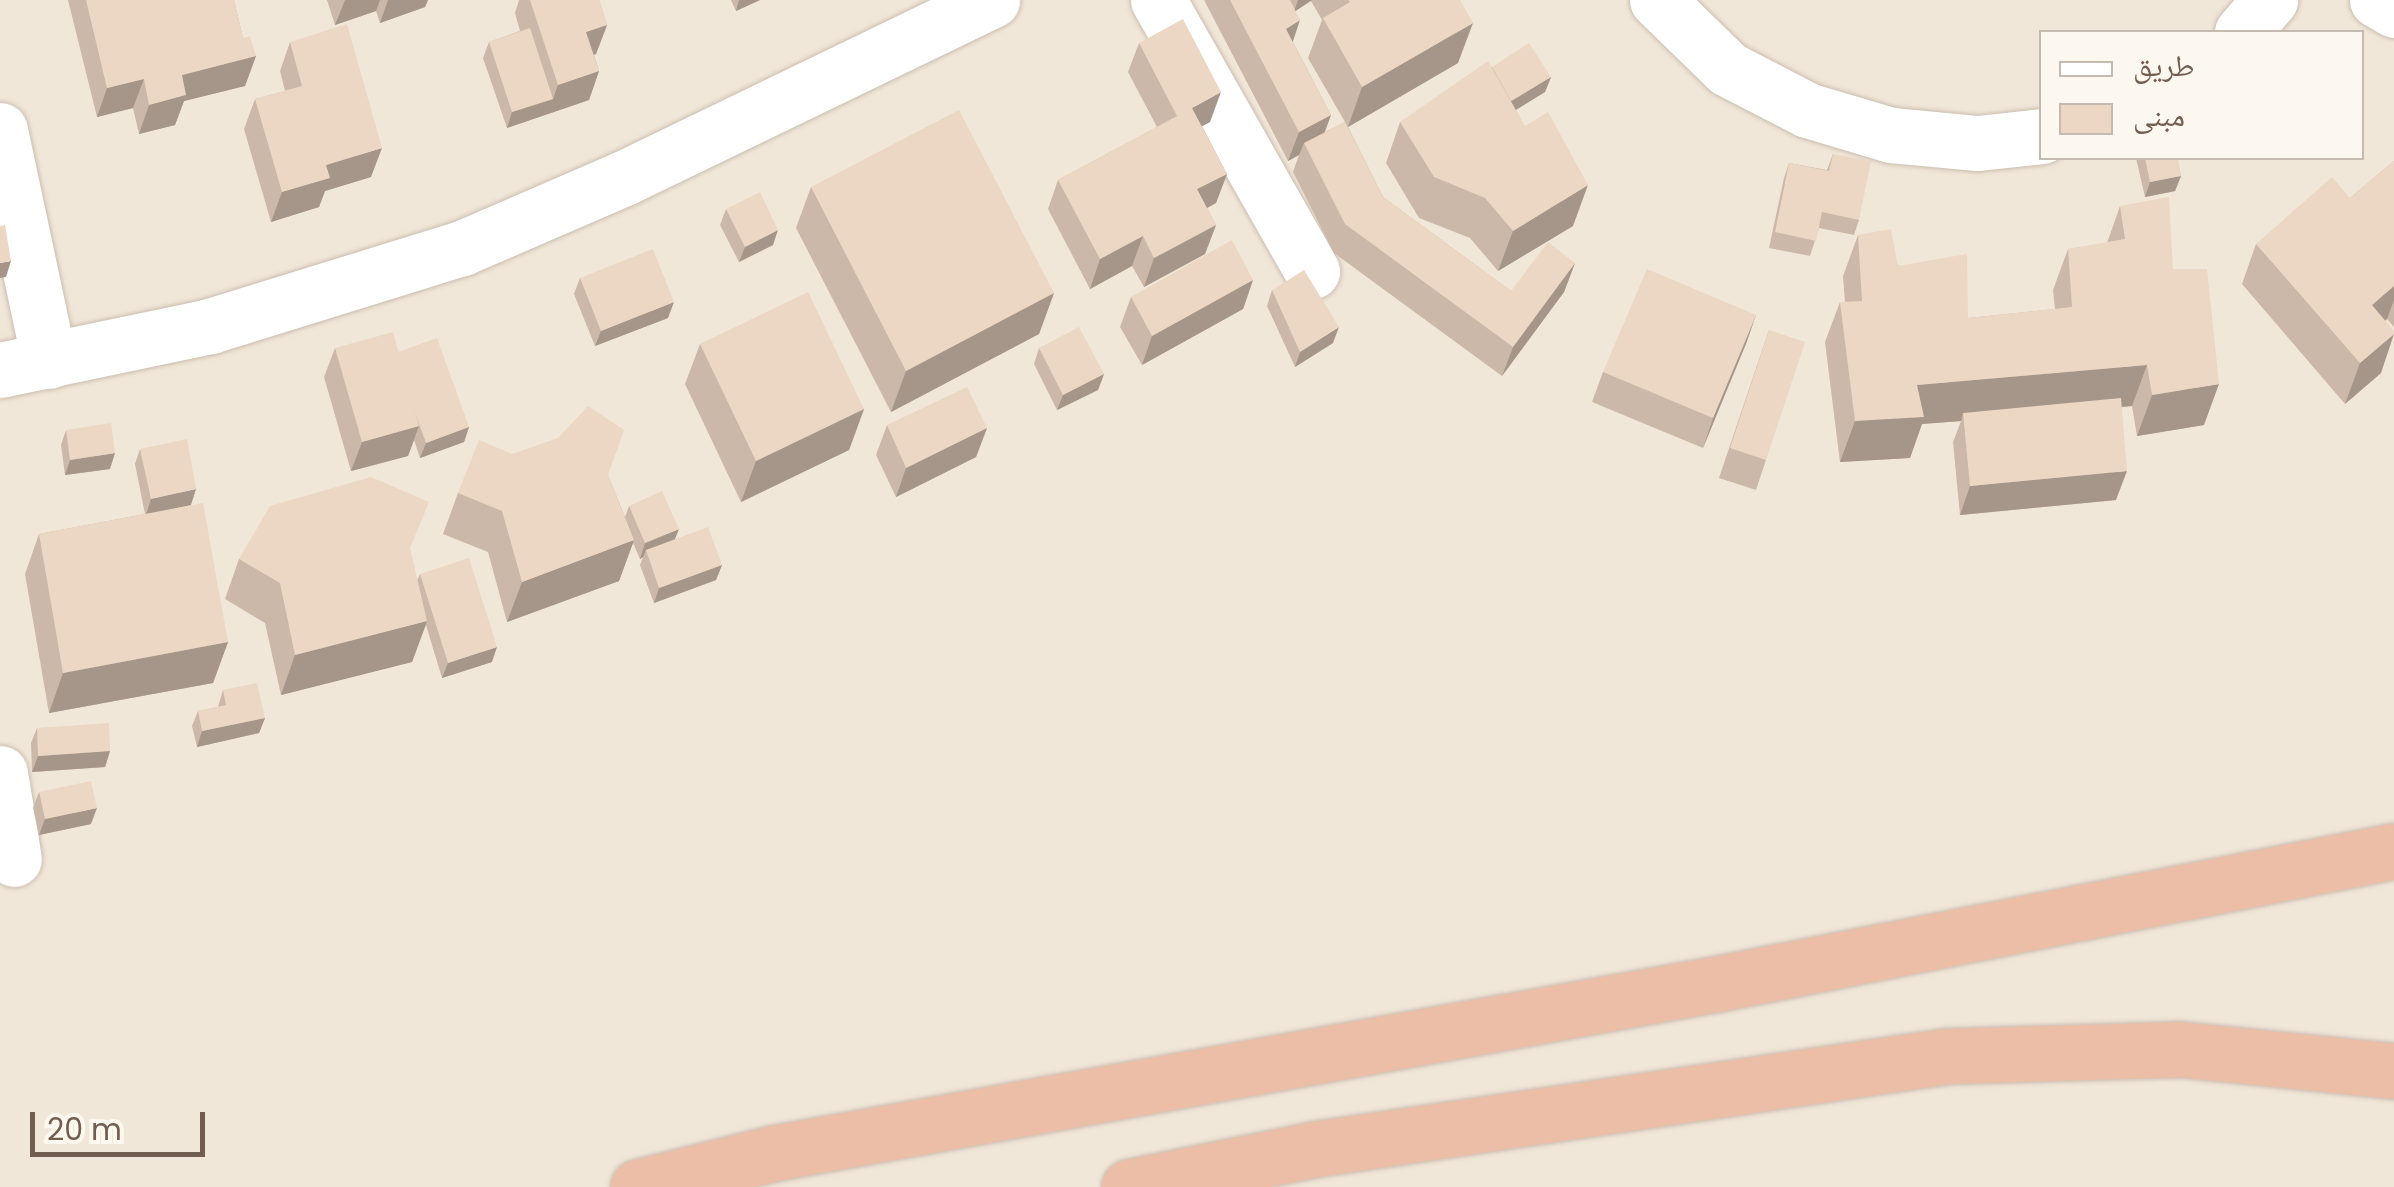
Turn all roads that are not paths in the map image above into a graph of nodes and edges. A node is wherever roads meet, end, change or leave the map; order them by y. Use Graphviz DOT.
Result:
graph roads {
  1 [pos="992,0"];
  2 [pos="1158,0"];
  3 [pos="1657,0"];
  4 [pos="2270,0"];
  5 [pos="2377,0"];
  6 [pos="2394,10"];
  7 [pos="2244,30"];
  8 [pos="0,130"];
  9 [pos="2039,136"];
  10 [pos="1312,270"];
  11 [pos="24,365"];
  12 [pos="0,773"];
  13 [pos="2394,851"];
  14 [pos="14,859"];
  15 [pos="2394,1070"];
  16 [pos="718,1177"];
  17 [pos="638,1187"];
  18 [pos="1130,1187"];
  1 -- 11 [label="street"];
  2 -- 10 [label="street"];
  3 -- 9 [label="street"];
  4 -- 7 [label="street"];
  5 -- 6 [label="street"];
  8 -- 11 [label="street"];
  12 -- 14 [label="street"];
  13 -- 16 [label="highway"];
  15 -- 18 [label="highway"];
  16 -- 17 [label="highway"];
}
